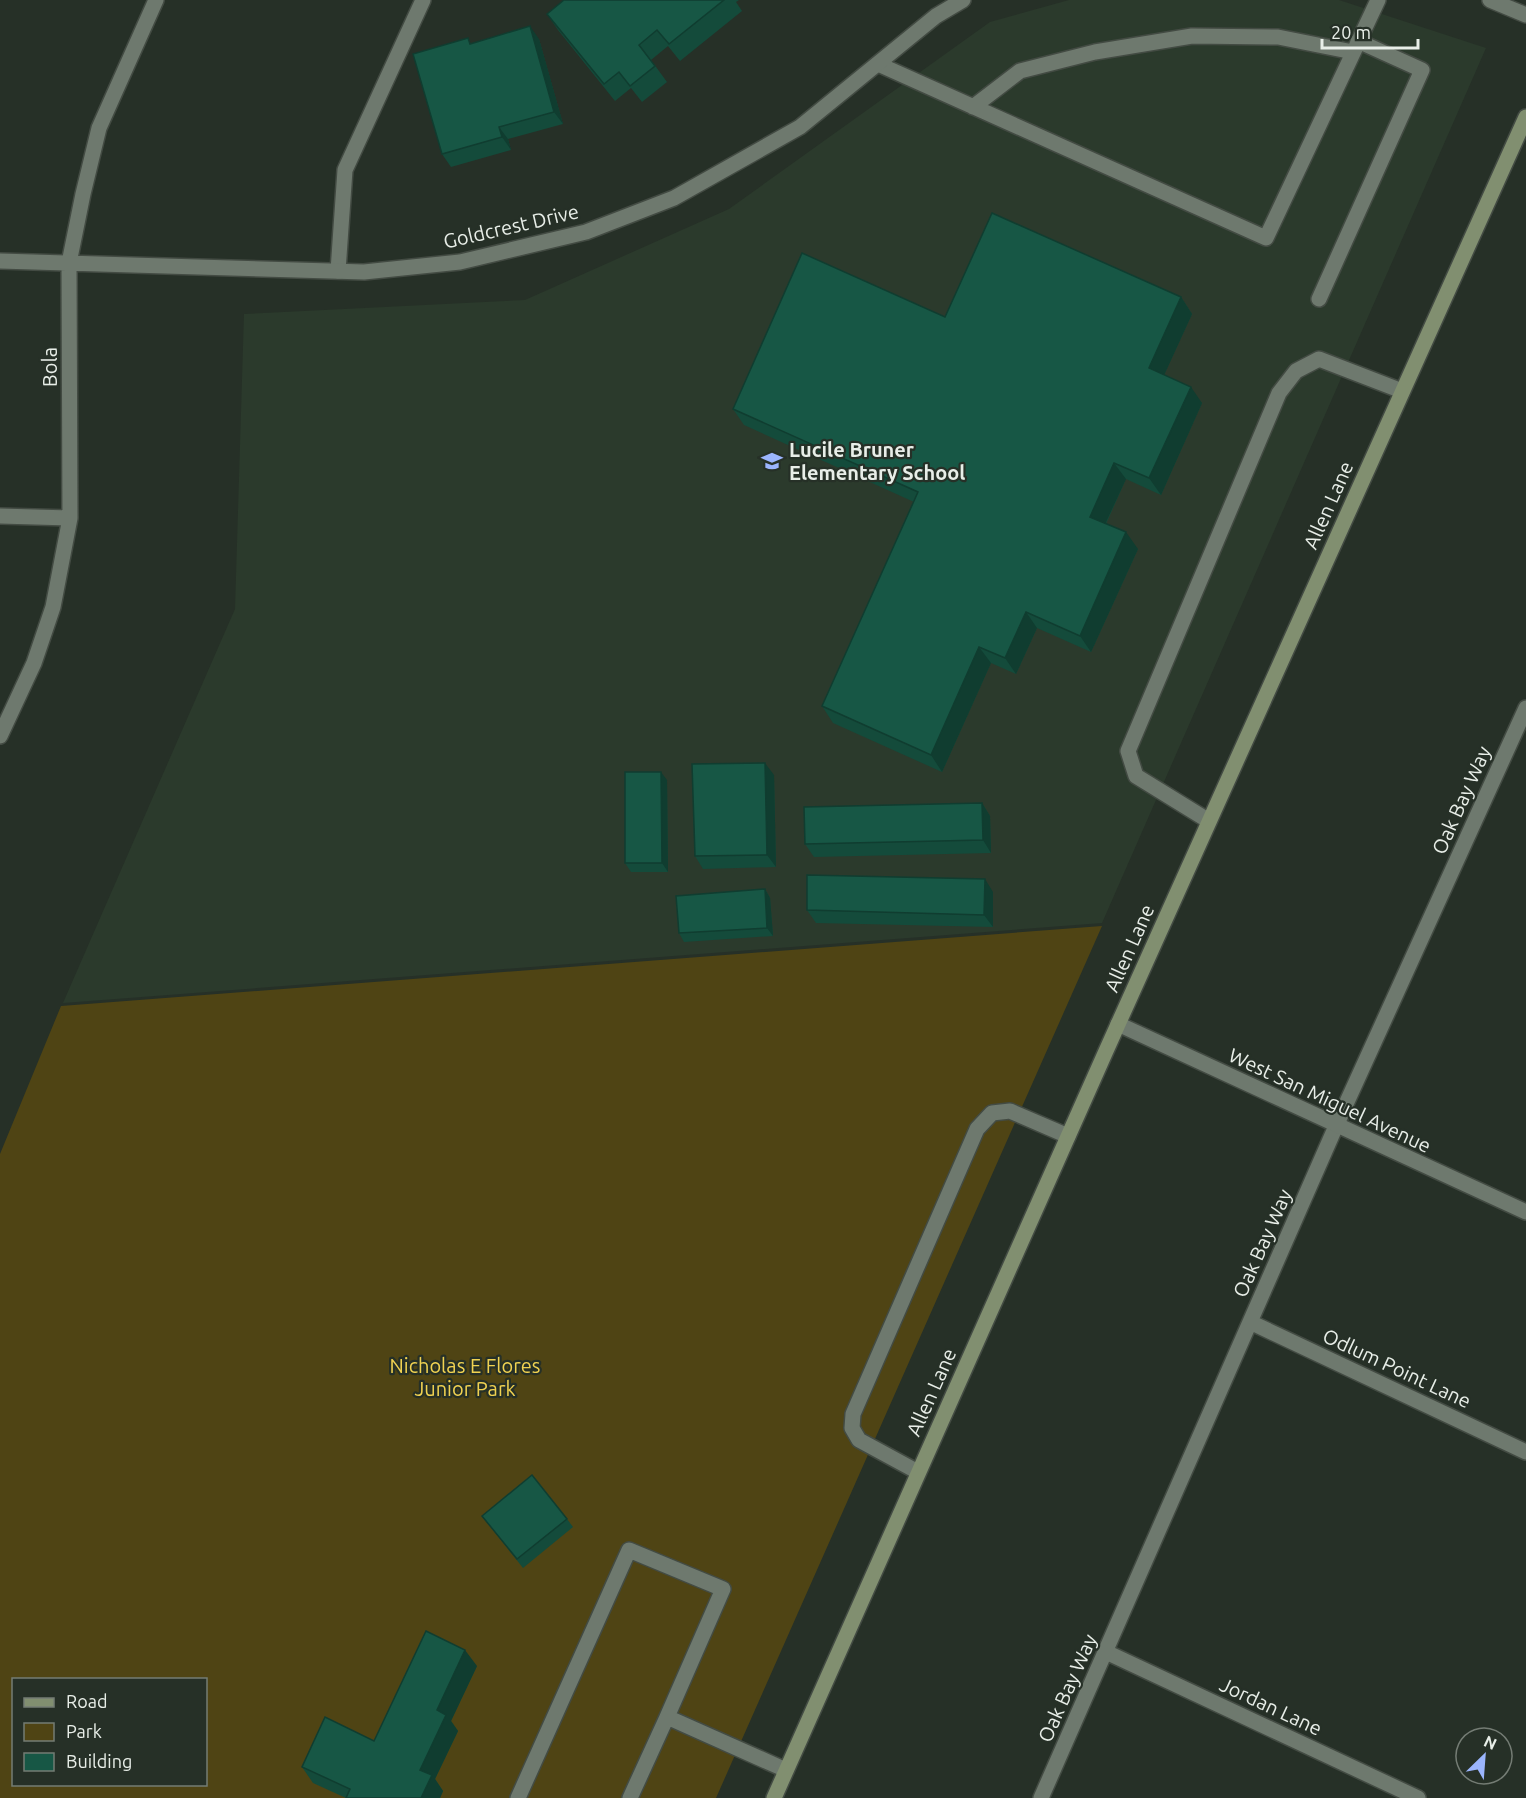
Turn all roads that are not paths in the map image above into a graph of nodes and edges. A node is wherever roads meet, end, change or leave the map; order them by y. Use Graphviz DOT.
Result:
graph roads {
  1 [pos="156,0"];
  2 [pos="423,0"];
  3 [pos="963,0"];
  4 [pos="1378,0"];
  5 [pos="1490,0"];
  6 [pos="1526,15"];
  7 [pos="1356,47"];
  8 [pos="878,64"];
  9 [pos="973,107"];
  10 [pos="1526,117"];
  11 [pos="0,261"];
  12 [pos="69,263"];
  13 [pos="338,271"];
  14 [pos="1319,299"];
  15 [pos="1402,391"];
  16 [pos="0,516"];
  17 [pos="70,518"];
  18 [pos="1526,708"];
  19 [pos="0,736"];
  20 [pos="1209,821"];
  21 [pos="1118,1024"];
  22 [pos="1336,1126"];
  23 [pos="1068,1136"];
  24 [pos="1526,1212"];
  25 [pos="1250,1322"];
  26 [pos="1526,1452"];
  27 [pos="918,1472"];
  28 [pos="1106,1652"];
  29 [pos="667,1717"];
  30 [pos="786,1770"];
  31 [pos="518,1798"];
  32 [pos="630,1798"];
  33 [pos="774,1798"];
  34 [pos="1041,1798"];
  35 [pos="1418,1798"];
  1 -- 12 [label="street, Bola"];
  2 -- 13 [label="street"];
  3 -- 8 [label="street, Goldcrest Drive"];
  4 -- 7 [label="street"];
  5 -- 6 [label="street"];
  7 -- 9 [label="street"];
  7 -- 9 [label="street"];
  7 -- 14 [label="street"];
  8 -- 9 [label="street"];
  8 -- 13 [label="street, Goldcrest Drive"];
  10 -- 15 [label="main road, Allen Lane"];
  11 -- 12 [label="street, Goldcrest Drive"];
  12 -- 13 [label="street, Goldcrest Drive"];
  12 -- 17 [label="street, Bola"];
  15 -- 20 [label="main road, Allen Lane"];
  15 -- 20 [label="street"];
  16 -- 17 [label="street"];
  17 -- 19 [label="street, Bola"];
  18 -- 22 [label="street, Oak Bay Way"];
  20 -- 21 [label="main road, Allen Lane"];
  21 -- 22 [label="street, West San Miguel Avenue"];
  21 -- 23 [label="main road, Allen Lane"];
  22 -- 24 [label="street, West San Miguel Avenue"];
  22 -- 25 [label="street, Oak Bay Way"];
  23 -- 27 [label="main road, Allen Lane"];
  23 -- 27 [label="street"];
  25 -- 26 [label="street, Odlum Point Lane"];
  25 -- 28 [label="street, Oak Bay Way"];
  27 -- 30 [label="main road, Allen Lane"];
  28 -- 34 [label="street, Oak Bay Way"];
  28 -- 35 [label="street, Jordan Lane"];
  29 -- 30 [label="street"];
  29 -- 31 [label="street"];
  29 -- 32 [label="street"];
  30 -- 33 [label="main road, Allen Lane"];
}
